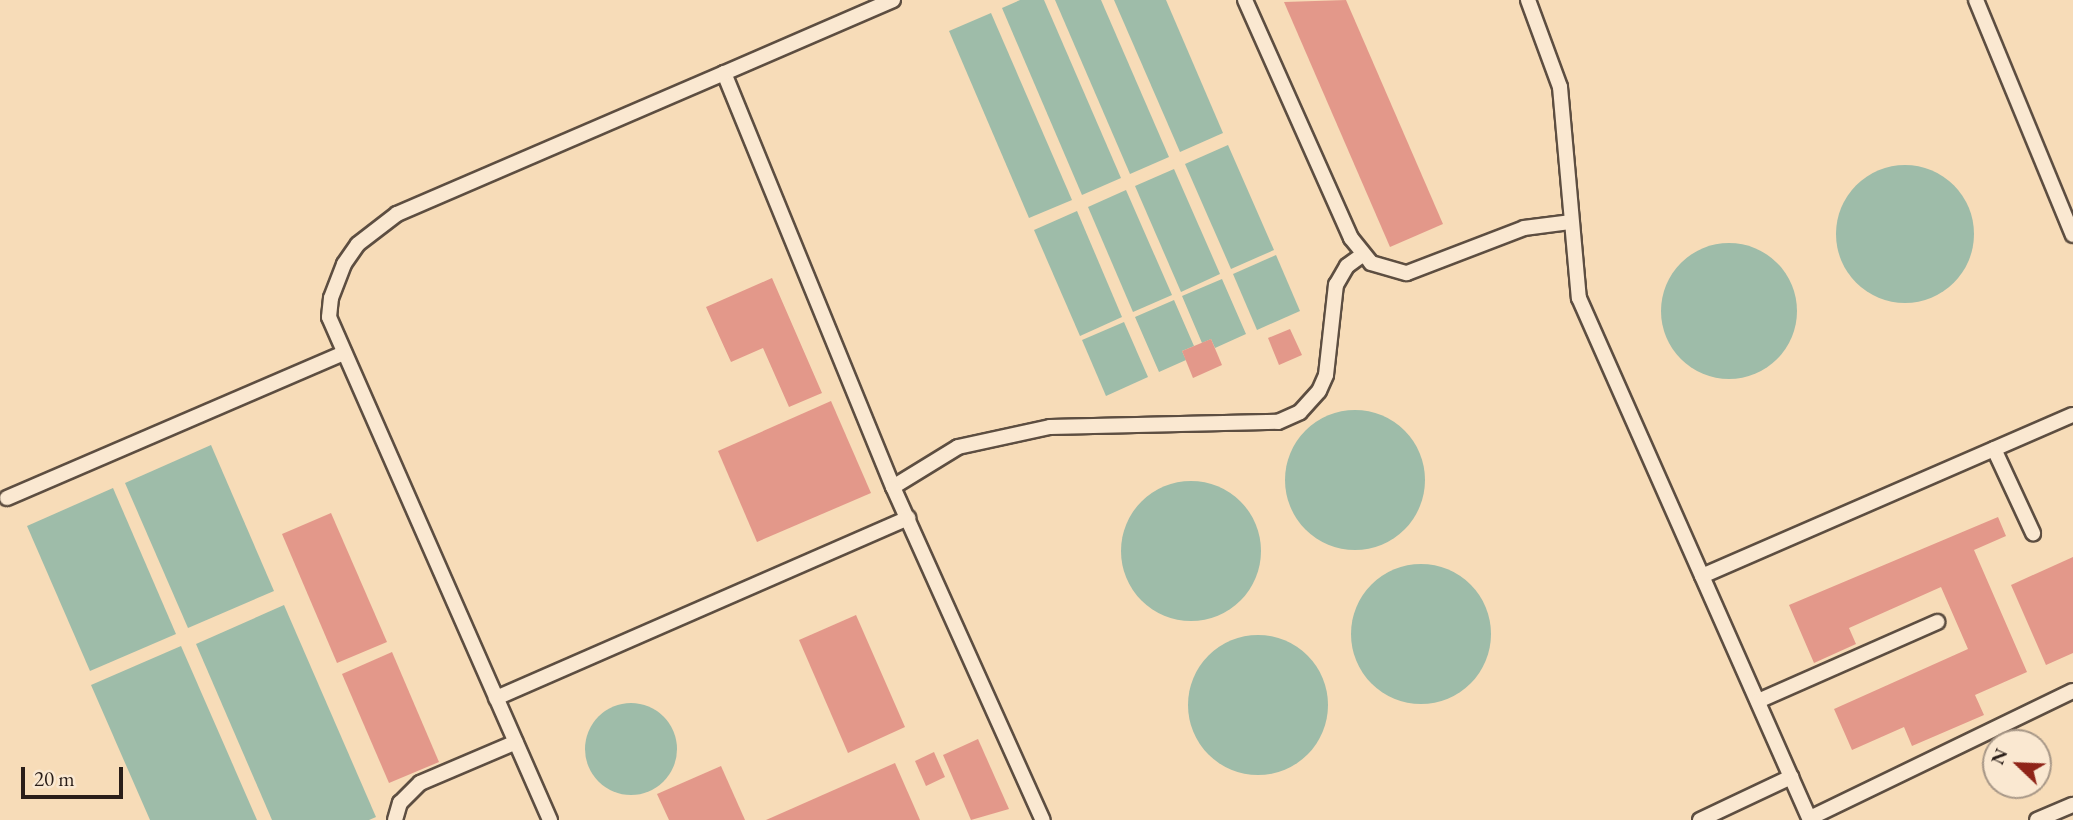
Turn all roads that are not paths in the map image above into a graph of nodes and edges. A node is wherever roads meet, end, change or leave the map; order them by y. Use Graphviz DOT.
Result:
graph roads {
  1 [pos="893,0"];
  2 [pos="1245,0"];
  3 [pos="1528,0"];
  4 [pos="1976,0"];
  5 [pos="724,73"];
  6 [pos="1570,222"];
  7 [pos="2073,235"];
  8 [pos="1362,255"];
  9 [pos="344,354"];
  10 [pos="2073,415"];
  11 [pos="1994,449"];
  12 [pos="893,487"];
  13 [pos="7,498"];
  14 [pos="908,518"];
  15 [pos="2033,533"];
  16 [pos="1702,576"];
  17 [pos="1937,622"];
  18 [pos="2073,691"];
  19 [pos="496,698"];
  20 [pos="1758,701"];
  21 [pos="516,742"];
  22 [pos="1791,777"];
  23 [pos="2073,805"];
  24 [pos="1810,819"];
  25 [pos="395,820"];
  26 [pos="550,820"];
  27 [pos="1043,820"];
  28 [pos="1700,820"];
  29 [pos="2037,820"];
  1 -- 5 [label="lane"];
  2 -- 8 [label="lane"];
  3 -- 6 [label="lane"];
  4 -- 7 [label="lane"];
  5 -- 9 [label="lane"];
  5 -- 12 [label="lane"];
  6 -- 8 [label="lane"];
  6 -- 16 [label="lane"];
  8 -- 12 [label="lane"];
  9 -- 13 [label="lane"];
  9 -- 19 [label="lane"];
  10 -- 11 [label="lane"];
  11 -- 15 [label="lane"];
  11 -- 16 [label="lane"];
  12 -- 14 [label="lane"];
  14 -- 19 [label="lane"];
  14 -- 27 [label="lane"];
  16 -- 20 [label="lane"];
  17 -- 20 [label="lane"];
  18 -- 24 [label="lane"];
  19 -- 21 [label="lane"];
  20 -- 22 [label="lane"];
  21 -- 25 [label="lane"];
  21 -- 26 [label="lane"];
  22 -- 24 [label="lane"];
  22 -- 28 [label="lane"];
  23 -- 29 [label="lane"];
}
